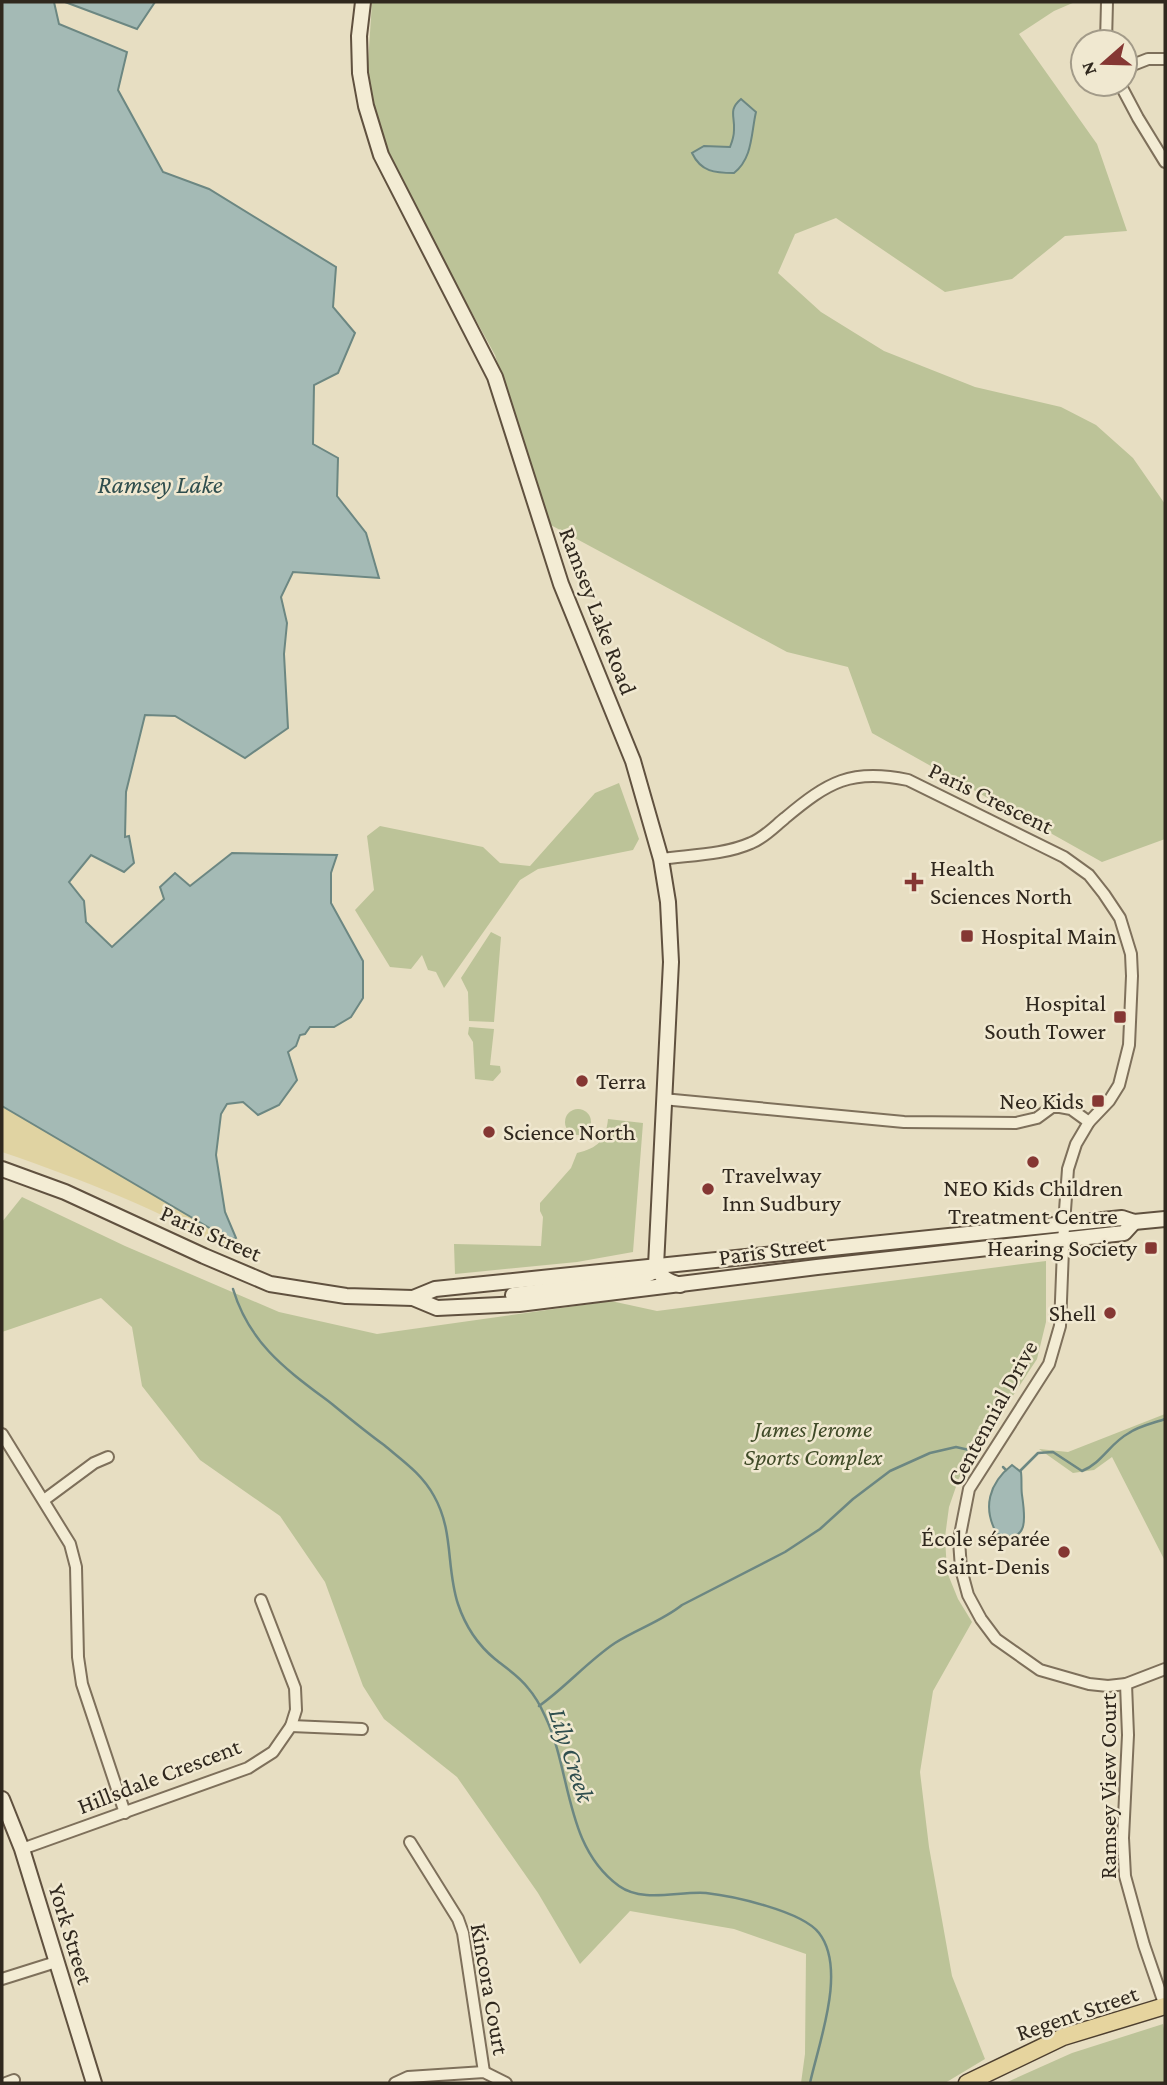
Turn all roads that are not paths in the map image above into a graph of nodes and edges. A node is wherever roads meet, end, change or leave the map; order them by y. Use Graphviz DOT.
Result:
graph roads {
  1 [pos="363,2"];
  2 [pos="1107,2"];
  3 [pos="1106,28"];
  4 [pos="1165,59"];
  5 [pos="1139,63"];
  6 [pos="1127,98"];
  7 [pos="1165,162"];
  8 [pos="661,859"];
  9 [pos="663,1100"];
  10 [pos="1090,1122"];
  11 [pos="2,1169"];
  12 [pos="1165,1219"];
  13 [pos="1135,1222"];
  14 [pos="1063,1224"];
  15 [pos="1063,1240"];
  16 [pos="656,1266"];
  17 [pos="680,1285"];
  18 [pos="413,1298"];
  19 [pos="437,1308"];
  20 [pos="2,1434"];
  21 [pos="108,1457"];
  22 [pos="44,1500"];
  23 [pos="261,1600"];
  24 [pos="1165,1669"];
  25 [pos="1126,1684"];
  26 [pos="290,1726"];
  27 [pos="362,1729"];
  28 [pos="2,1798"];
  29 [pos="125,1813"];
  30 [pos="410,1842"];
  31 [pos="22,1849"];
  32 [pos="56,1962"];
  33 [pos="2,1979"];
  34 [pos="1165,2006"];
  35 [pos="484,2072"];
  36 [pos="94,2083"];
  37 [pos="394,2083"];
  38 [pos="506,2083"];
  39 [pos="967,2083"];
  1 -- 8 [label="main road, Ramsey Lake Road"];
  2 -- 3 [label="street"];
  4 -- 5 [label="street"];
  6 -- 7 [label="street"];
  8 -- 9 [label="main road, Ramsey Lake Road"];
  8 -- 10 [label="street, Paris Crescent"];
  9 -- 10 [label="street"];
  9 -- 16 [label="main road, Ramsey Lake Road"];
  10 -- 14 [label="street, Paris Crescent"];
  11 -- 18 [label="main road, Paris Street"];
  12 -- 13 [label="main road, Paris Street"];
  13 -- 14 [label="main road, Paris Street"];
  13 -- 15 [label="main road, Paris Street"];
  14 -- 15 [label="street, Centennial Drive"];
  14 -- 16 [label="main road, Paris Street"];
  15 -- 17 [label="main road, Paris Street"];
  15 -- 25 [label="street, Centennial Drive"];
  16 -- 17 [label="main road"];
  16 -- 18 [label="main road, Paris Street"];
  16 -- 19 [label="main road"];
  17 -- 19 [label="main road, Paris Street"];
  18 -- 19 [label="main road, Paris Street"];
  20 -- 22 [label="street"];
  21 -- 22 [label="street"];
  22 -- 29 [label="street"];
  23 -- 26 [label="street, Hillsdale Crescent"];
  24 -- 25 [label="street, Ramsey View Court"];
  25 -- 34 [label="street, Ramsey View Court"];
  26 -- 27 [label="street"];
  26 -- 29 [label="street, Hillsdale Crescent"];
  28 -- 31 [label="main road, York Street"];
  29 -- 31 [label="street, Hillsdale Crescent"];
  30 -- 35 [label="street, Kincora Court"];
  31 -- 32 [label="main road, York Street"];
  32 -- 33 [label="street"];
  32 -- 36 [label="main road, York Street"];
  34 -- 39 [label="main road, Regent Street"];
  35 -- 37 [label="street"];
  35 -- 38 [label="street"];
}
